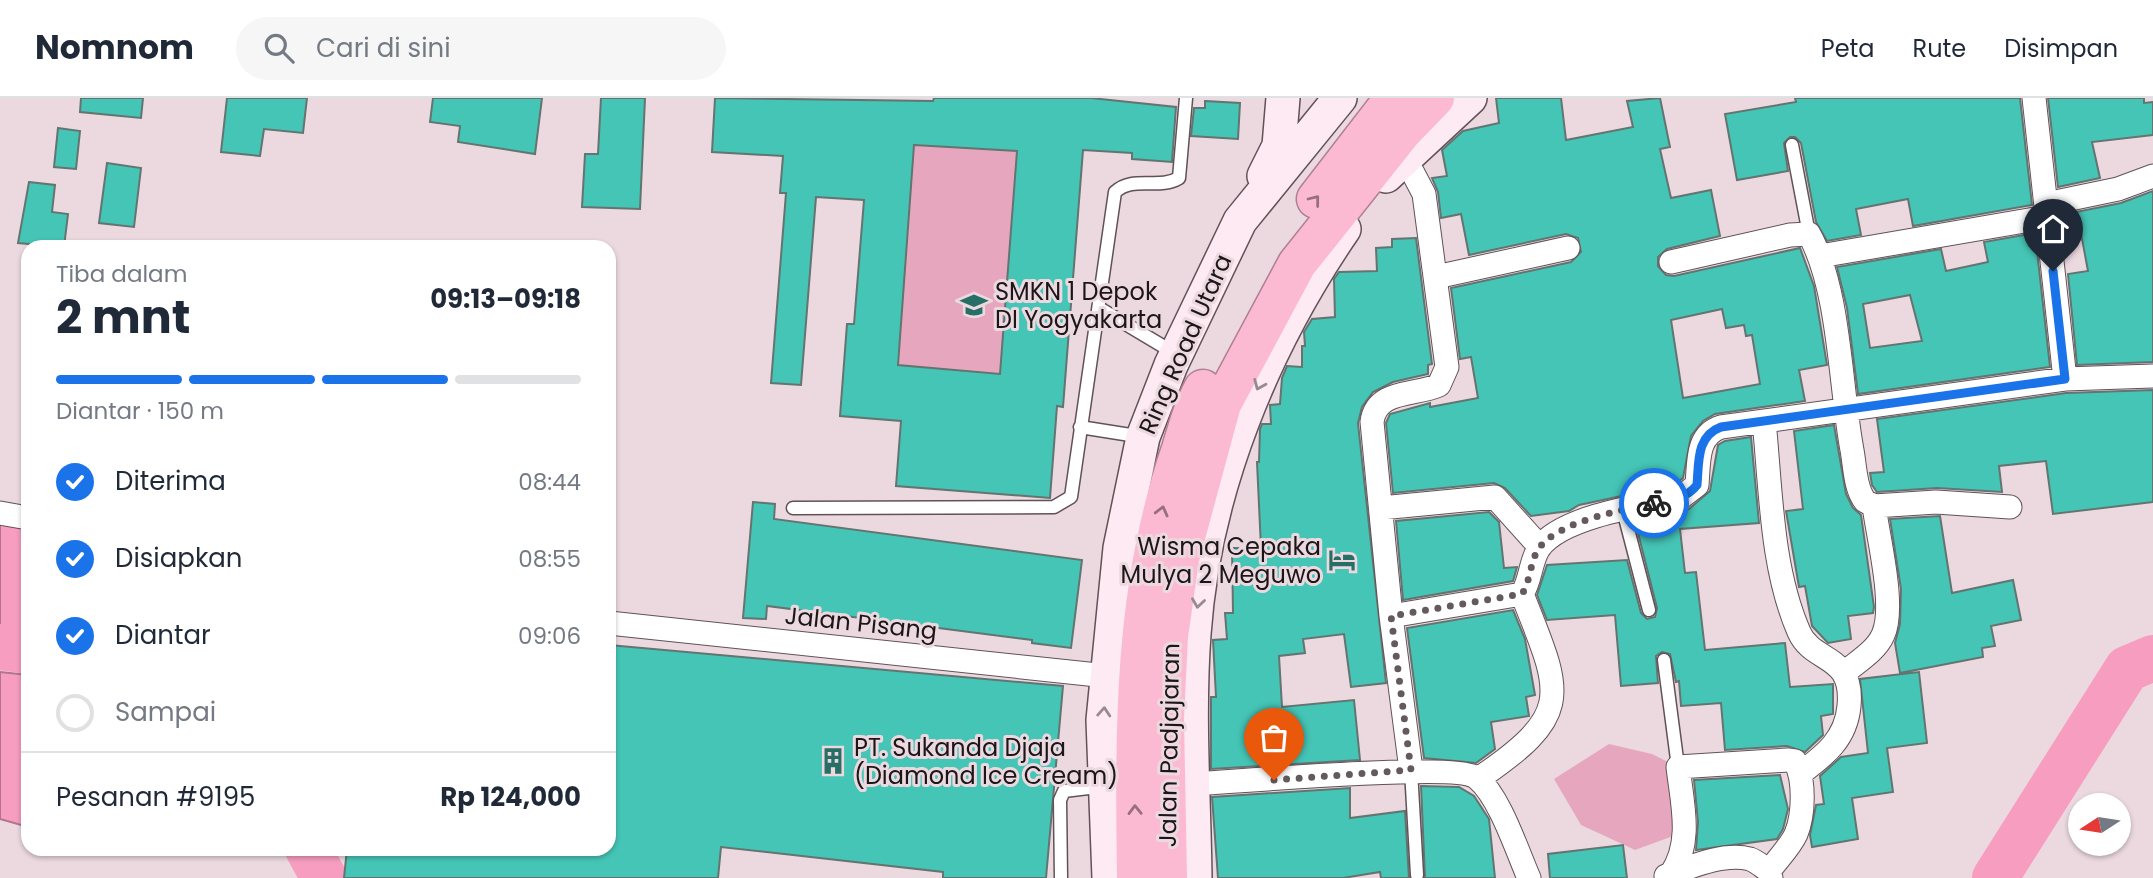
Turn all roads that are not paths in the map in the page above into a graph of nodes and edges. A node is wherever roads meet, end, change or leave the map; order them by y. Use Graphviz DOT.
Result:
graph roads {
  1 [pos="1186,98"];
  2 [pos="1283,98"];
  3 [pos="1340,98"];
  4 [pos="1394,98"];
  5 [pos="1435,98"];
  6 [pos="1470,98"];
  7 [pos="2034,98"];
  8 [pos="1792,145"];
  9 [pos="1397,162"];
  10 [pos="2153,176"];
  11 [pos="2046,211"];
  12 [pos="1240,221"];
  13 [pos="1809,234"];
  14 [pos="1567,248"];
  15 [pos="1820,256"];
  16 [pos="1671,262"];
  17 [pos="1436,277"];
  18 [pos="1099,308"];
  19 [pos="1176,354"];
  20 [pos="2153,376"];
  21 [pos="2065,379"];
  22 [pos="1845,410"];
  23 [pos="1764,421"];
  24 [pos="1080,428"];
  25 [pos="1143,437"];
  26 [pos="1874,506"];
  27 [pos="2010,507"];
  28 [pos="793,508"];
  29 [pos="1381,508"];
  30 [pos="1623,510"];
  31 [pos="0,513"];
  32 [pos="21,517"];
  33 [pos="1540,547"];
  34 [pos="1522,594"];
  35 [pos="1649,610"];
  36 [pos="1391,616"];
  37 [pos="616,624"];
  38 [pos="1664,660"];
  39 [pos="1844,673"];
  40 [pos="1107,676"];
  41 [pos="1678,768"];
  42 [pos="1411,770"];
  43 [pos="1801,773"];
  44 [pos="1478,779"];
  45 [pos="1193,784"];
  46 [pos="1106,786"];
  47 [pos="1417,875"];
  48 [pos="1770,875"];
  49 [pos="1665,876"];
  50 [pos="1061,878"];
  51 [pos="1109,878"];
  52 [pos="1136,878"];
  53 [pos="1168,878"];
  54 [pos="1195,878"];
  55 [pos="1529,878"];
  1 -- 18 [label="lane"];
  2 -- 12 [label="street"];
  3 -- 12 [label="street, Ring Road Utara"];
  52 -- 4 [label="highway, Jalan Padjajaran, one-way"];
  5 -- 53 [label="highway, Jalan Padjajaran"];
  6 -- 9 [label="street"];
  7 -- 11 [label="street"];
  8 -- 13 [label="lane"];
  9 -- 17 [label="street"];
  9 -- 45 [label="street, one-way"];
  10 -- 11 [label="street"];
  11 -- 15 [label="street"];
  11 -- 21 [label="street"];
  12 -- 19 [label="street, Ring Road Utara"];
  13 -- 15 [label="street"];
  13 -- 16 [label="street"];
  14 -- 17 [label="street"];
  15 -- 22 [label="street"];
  17 -- 29 [label="street"];
  18 -- 19 [label="lane"];
  18 -- 24 [label="lane"];
  19 -- 25 [label="street, Ring Road Utara"];
  20 -- 21 [label="street"];
  21 -- 22 [label="street"];
  22 -- 23 [label="street"];
  22 -- 26 [label="street"];
  23 -- 30 [label="street"];
  23 -- 39 [label="street"];
  24 -- 25 [label="lane"];
  24 -- 28 [label="lane"];
  25 -- 40 [label="street, Ring Road Utara"];
  26 -- 27 [label="street"];
  26 -- 39 [label="street"];
  29 -- 33 [label="street"];
  29 -- 36 [label="street"];
  30 -- 33 [label="street"];
  30 -- 35 [label="lane"];
  31 -- 32 [label="street"];
  33 -- 34 [label="street"];
  34 -- 36 [label="street"];
  34 -- 44 [label="street"];
  36 -- 42 [label="street"];
  37 -- 40 [label="street, Jalan Pisang"];
  38 -- 41 [label="lane"];
  39 -- 43 [label="street"];
  46 -- 40 [label="street, Ring Road Utara, one-way"];
  41 -- 43 [label="street"];
  41 -- 49 [label="street"];
  42 -- 44 [label="street"];
  42 -- 45 [label="street"];
  42 -- 47 [label="lane"];
  43 -- 48 [label="street"];
  44 -- 55 [label="street"];
  45 -- 54 [label="street"];
  46 -- 50 [label="lane"];
  46 -- 51 [label="street, Ring Road Utara"];
  48 -- 49 [label="street"];
}
